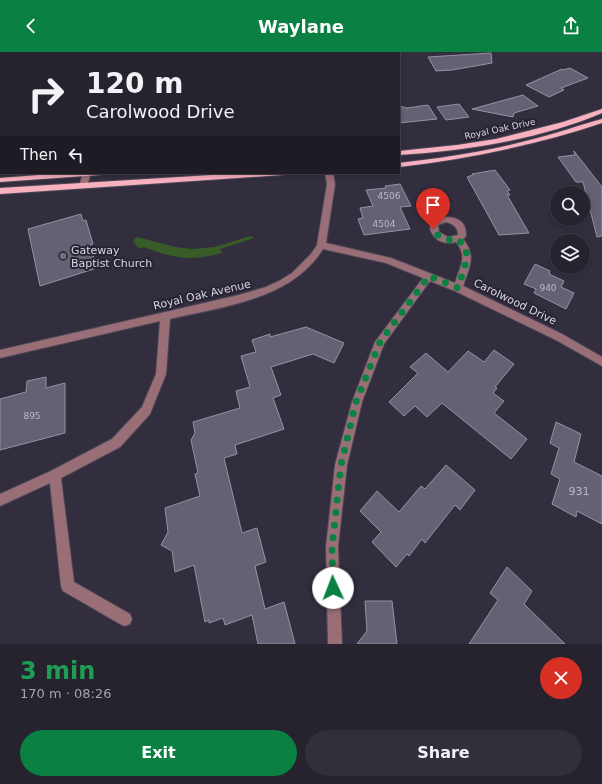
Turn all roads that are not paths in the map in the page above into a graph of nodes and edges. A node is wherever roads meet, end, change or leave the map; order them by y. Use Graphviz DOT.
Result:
graph roads {
  1 [pos="602,111"];
  2 [pos="602,121"];
  3 [pos="400,153"];
  4 [pos="400,165"];
  5 [pos="75,174"];
  6 [pos="87,174"];
  7 [pos="267,174"];
  8 [pos="329,174"];
  9 [pos="0,180"];
  10 [pos="83,186"];
  11 [pos="0,191"];
  12 [pos="458,239"];
  13 [pos="321,245"];
  14 [pos="429,276"];
  15 [pos="458,288"];
  16 [pos="165,316"];
  17 [pos="0,354"];
  18 [pos="602,362"];
  19 [pos="55,475"];
  20 [pos="0,500"];
  21 [pos="125,619"];
  22 [pos="335,644"];
  1 -- 3 [label="main road, Royal Oak Drive"];
  2 -- 4 [label="main road, Royal Oak Drive"];
  5 -- 9 [label="main road"];
  6 -- 10 [label="street"];
  7 -- 10 [label="main road"];
  8 -- 13 [label="street, Royal Oak Avenue"];
  10 -- 11 [label="main road"];
  12 -- 15 [label="street"];
  13 -- 14 [label="street, Carolwood Drive"];
  13 -- 16 [label="street, Royal Oak Avenue"];
  14 -- 15 [label="street, Carolwood Drive"];
  14 -- 22 [label="street"];
  15 -- 18 [label="street, Carolwood Drive"];
  16 -- 17 [label="street, Royal Oak Avenue"];
  16 -- 19 [label="street"];
  19 -- 20 [label="street"];
  19 -- 21 [label="street"];
}
